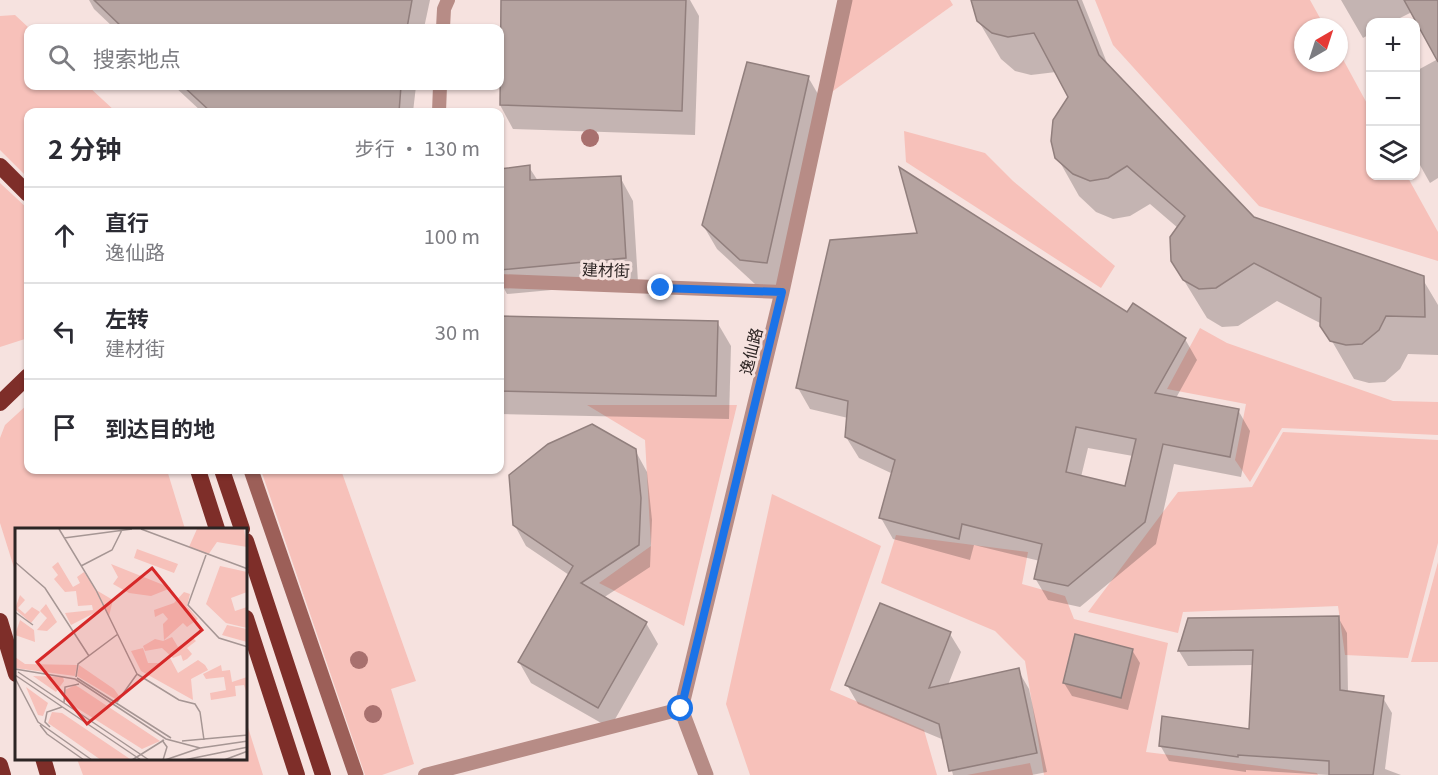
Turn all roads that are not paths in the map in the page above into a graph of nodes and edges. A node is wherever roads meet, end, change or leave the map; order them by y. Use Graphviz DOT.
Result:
graph roads {
  1 [pos="448,0"];
  2 [pos="845,0"];
  3 [pos="443,24"];
  4 [pos="441,90"];
  5 [pos="439,108"];
  6 [pos="0,166"];
  7 [pos="24,190"];
  8 [pos="504,281"];
  9 [pos="782,292"];
  10 [pos="24,380"];
  11 [pos="0,403"];
  12 [pos="199,474"];
  13 [pos="223,474"];
  14 [pos="252,474"];
  15 [pos="217,528"];
  16 [pos="242,528"];
  17 [pos="248,548"];
  18 [pos="0,621"];
  19 [pos="248,624"];
  20 [pos="15,671"];
  21 [pos="681,709"];
  22 [pos="43,760"];
  23 [pos="0,765"];
  24 [pos="3,775"];
  25 [pos="48,775"];
  26 [pos="297,775"];
  27 [pos="323,775"];
  28 [pos="356,775"];
  29 [pos="425,775"];
  30 [pos="706,775"];
  1 -- 3 [label="lane"];
  2 -- 9 [label="street, 逸仙路"];
  4 -- 5 [label="lane"];
  6 -- 7 [label="highway"];
  8 -- 9 [label="lane, 建材街"];
  9 -- 21 [label="street, 逸仙路"];
  10 -- 11 [label="highway"];
  12 -- 15 [label="highway"];
  13 -- 16 [label="highway"];
  14 -- 28 [label="main road"];
  17 -- 27 [label="highway"];
  18 -- 20 [label="highway"];
  19 -- 26 [label="highway"];
  21 -- 29 [label="lane"];
  21 -- 30 [label="street"];
  22 -- 25 [label="highway"];
  23 -- 24 [label="highway"];
}
